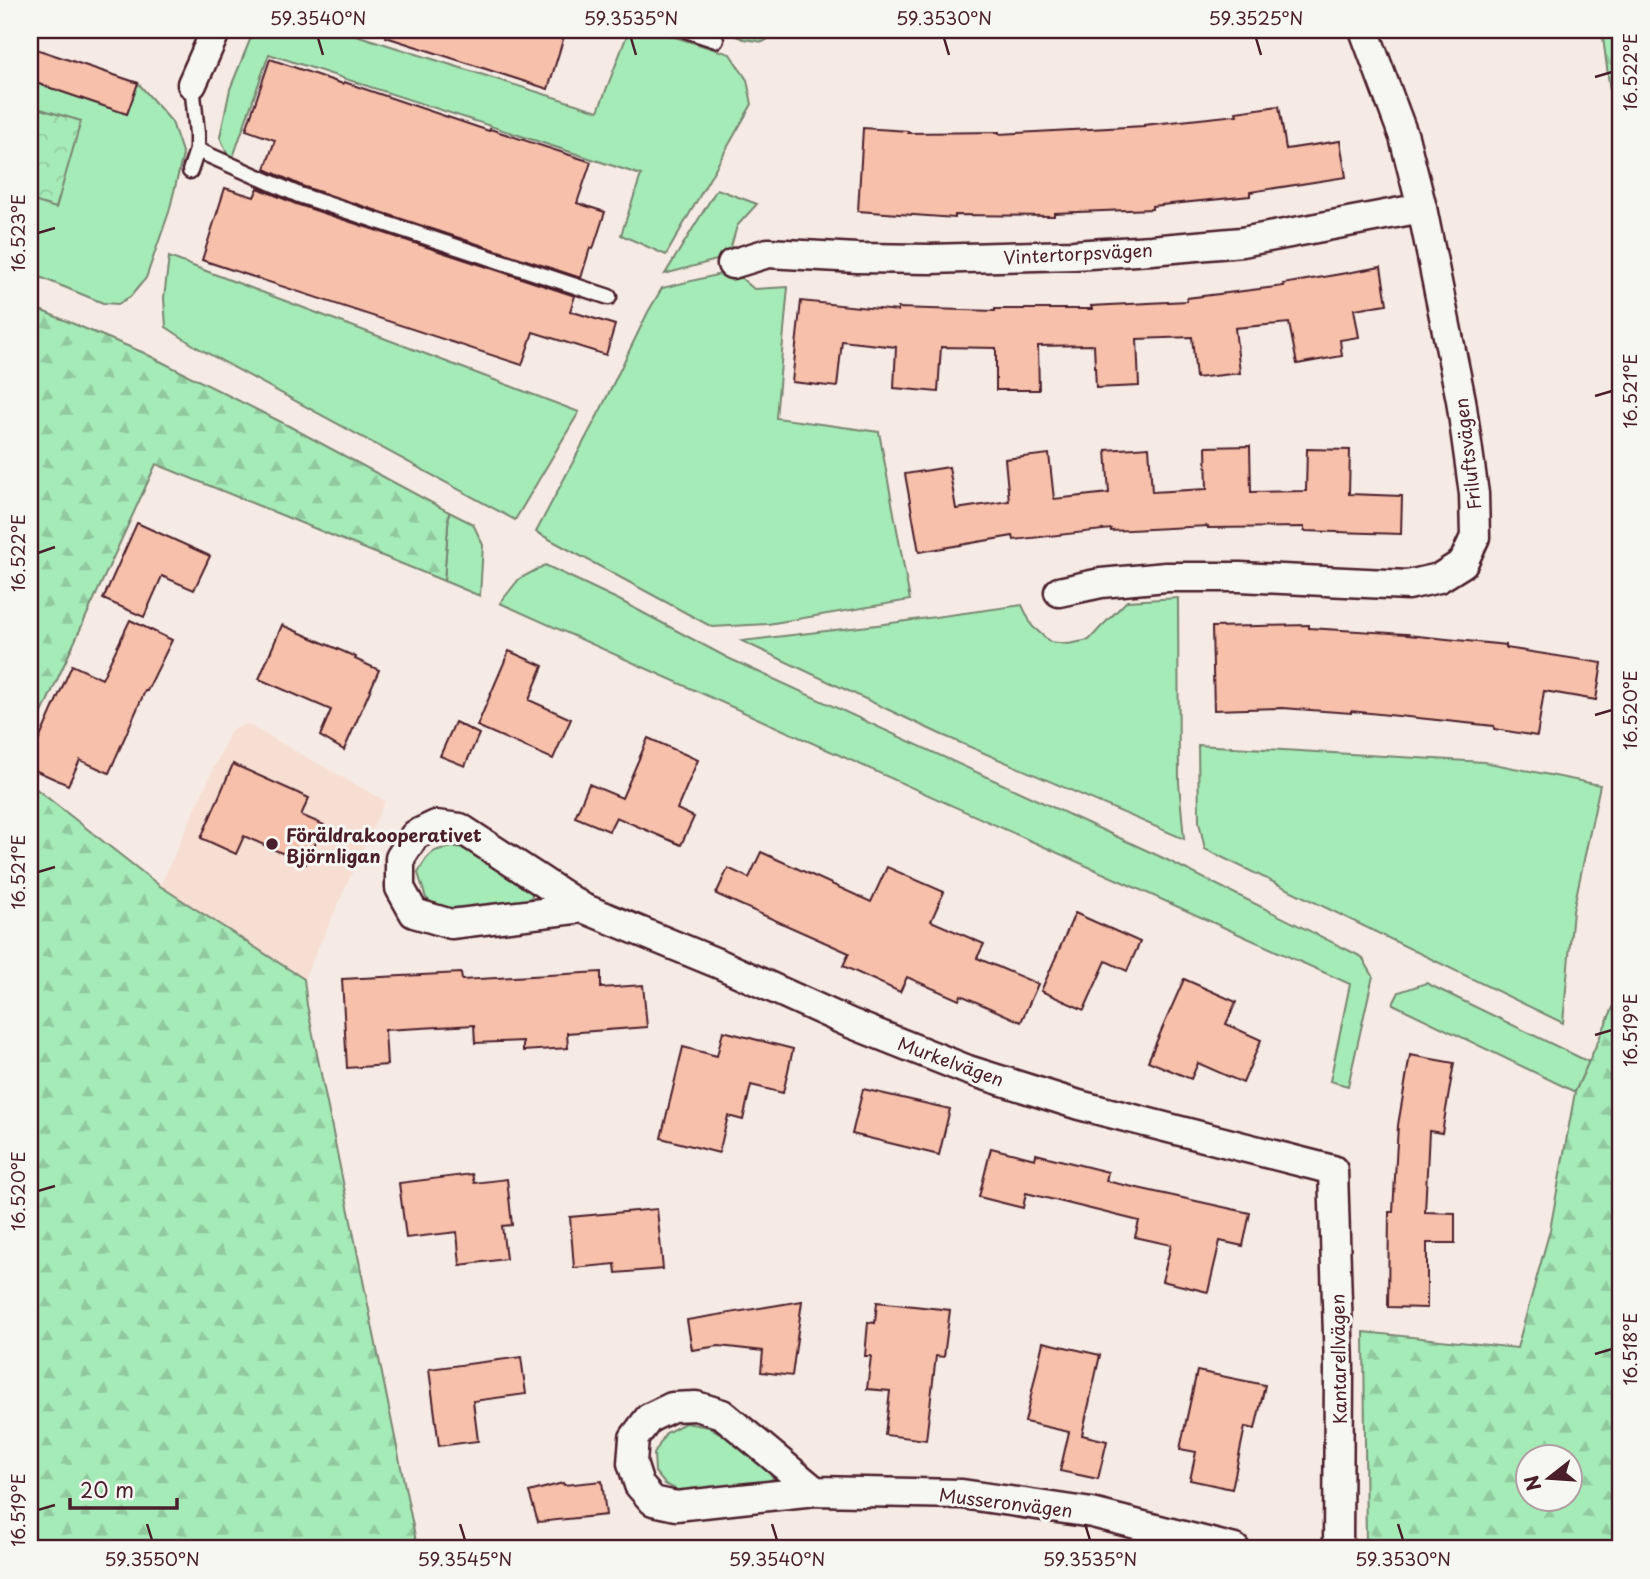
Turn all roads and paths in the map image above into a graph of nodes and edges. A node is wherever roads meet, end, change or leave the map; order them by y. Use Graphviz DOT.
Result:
graph roads {
  1 [pos="216,30"];
  2 [pos="686,30"];
  3 [pos="1364,30"];
  4 [pos="716,40"];
  5 [pos="191,84"];
  6 [pos="197,150"];
  7 [pos="190,170"];
  8 [pos="1422,208"];
  9 [pos="732,264"];
  10 [pos="609,297"];
  11 [pos="1059,592"];
  12 [pos="583,908"];
  13 [pos="1333,1170"];
  14 [pos="815,1491"];
  15 [pos="1235,1549"];
  16 [pos="1338,1549"];
  1 -- 5 [label="street"];
  2 -- 4 [label="lane"];
  3 -- 8 [label="street, Friluftsvägen"];
  5 -- 6 [label="lane"];
  6 -- 7 [label="lane"];
  6 -- 10 [label="lane"];
  8 -- 9 [label="street, Vintertorpsvägen"];
  8 -- 11 [label="street, Friluftsvägen"];
  12 -- 12 [label="street, Murkelvägen"];
  12 -- 13 [label="street, Murkelvägen"];
  13 -- 16 [label="street, Kantarellvägen"];
  14 -- 14 [label="street, Musseronvägen"];
  14 -- 15 [label="street, Musseronvägen"];
}
